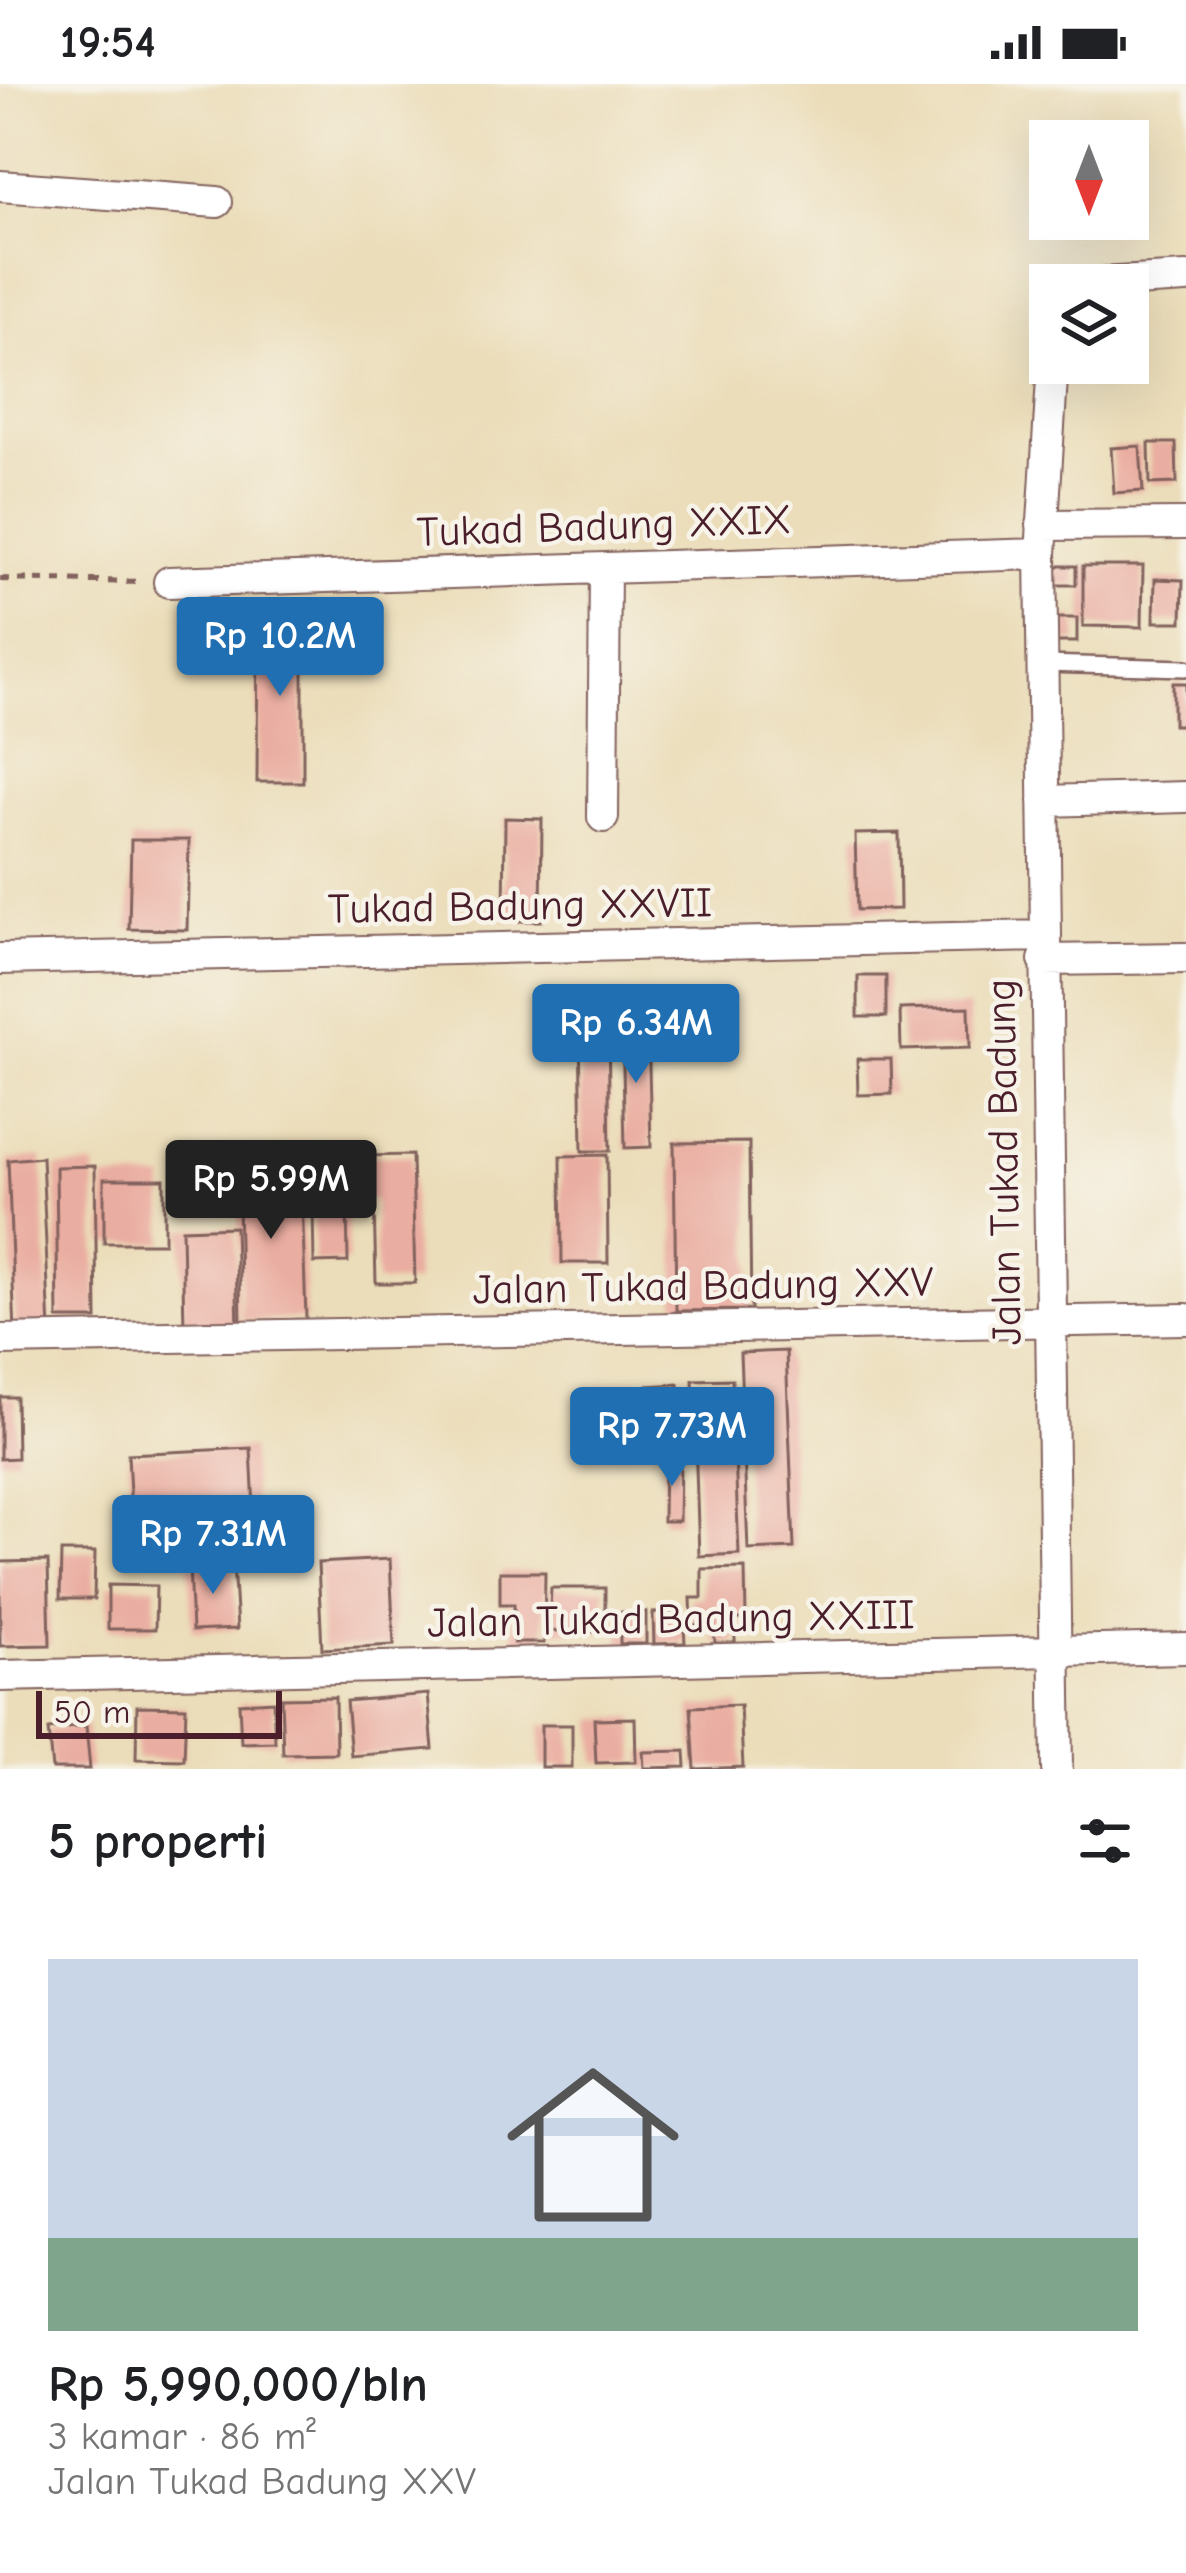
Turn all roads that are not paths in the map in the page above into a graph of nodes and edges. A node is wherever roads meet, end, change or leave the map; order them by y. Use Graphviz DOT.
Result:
graph roads {
  1 [pos="0,186"];
  2 [pos="217,202"];
  3 [pos="1186,278"];
  4 [pos="1149,280"];
  5 [pos="1052,384"];
  6 [pos="1186,524"];
  7 [pos="1042,539"];
  8 [pos="604,569"];
  9 [pos="169,582"];
  10 [pos="1044,664"];
  11 [pos="1186,668"];
  12 [pos="1186,797"];
  13 [pos="1044,801"];
  14 [pos="604,818"];
  15 [pos="1043,948"];
  16 [pos="1186,958"];
  17 [pos="0,959"];
  18 [pos="1186,1319"];
  19 [pos="1048,1321"];
  20 [pos="0,1340"];
  21 [pos="1186,1648"];
  22 [pos="1056,1652"];
  23 [pos="0,1676"];
  24 [pos="1057,1769"];
  1 -- 2 [label="street"];
  3 -- 4 [label="street"];
  5 -- 7 [label="street, Jalan Tukad Badung"];
  6 -- 7 [label="street, Tukad Badung XXIX"];
  7 -- 8 [label="street, Tukad Badung XXIX"];
  7 -- 10 [label="street, Jalan Tukad Badung"];
  8 -- 9 [label="street, Tukad Badung XXIX"];
  8 -- 14 [label="street"];
  10 -- 11 [label="lane"];
  10 -- 13 [label="street, Jalan Tukad Badung"];
  12 -- 13 [label="street"];
  13 -- 15 [label="street, Jalan Tukad Badung"];
  15 -- 16 [label="street, Tukad Badung XXVII"];
  15 -- 17 [label="street, Tukad Badung XXVII"];
  15 -- 19 [label="street, Jalan Tukad Badung"];
  18 -- 19 [label="street, Jalan Tukad Badung XXV"];
  19 -- 20 [label="street, Jalan Tukad Badung XXV"];
  19 -- 22 [label="street, Jalan Tukad Badung"];
  21 -- 22 [label="street, Jalan Tukad Badung XXIII"];
  22 -- 23 [label="street, Jalan Tukad Badung XXIII"];
  22 -- 24 [label="street, Jalan Tukad Badung"];
}
